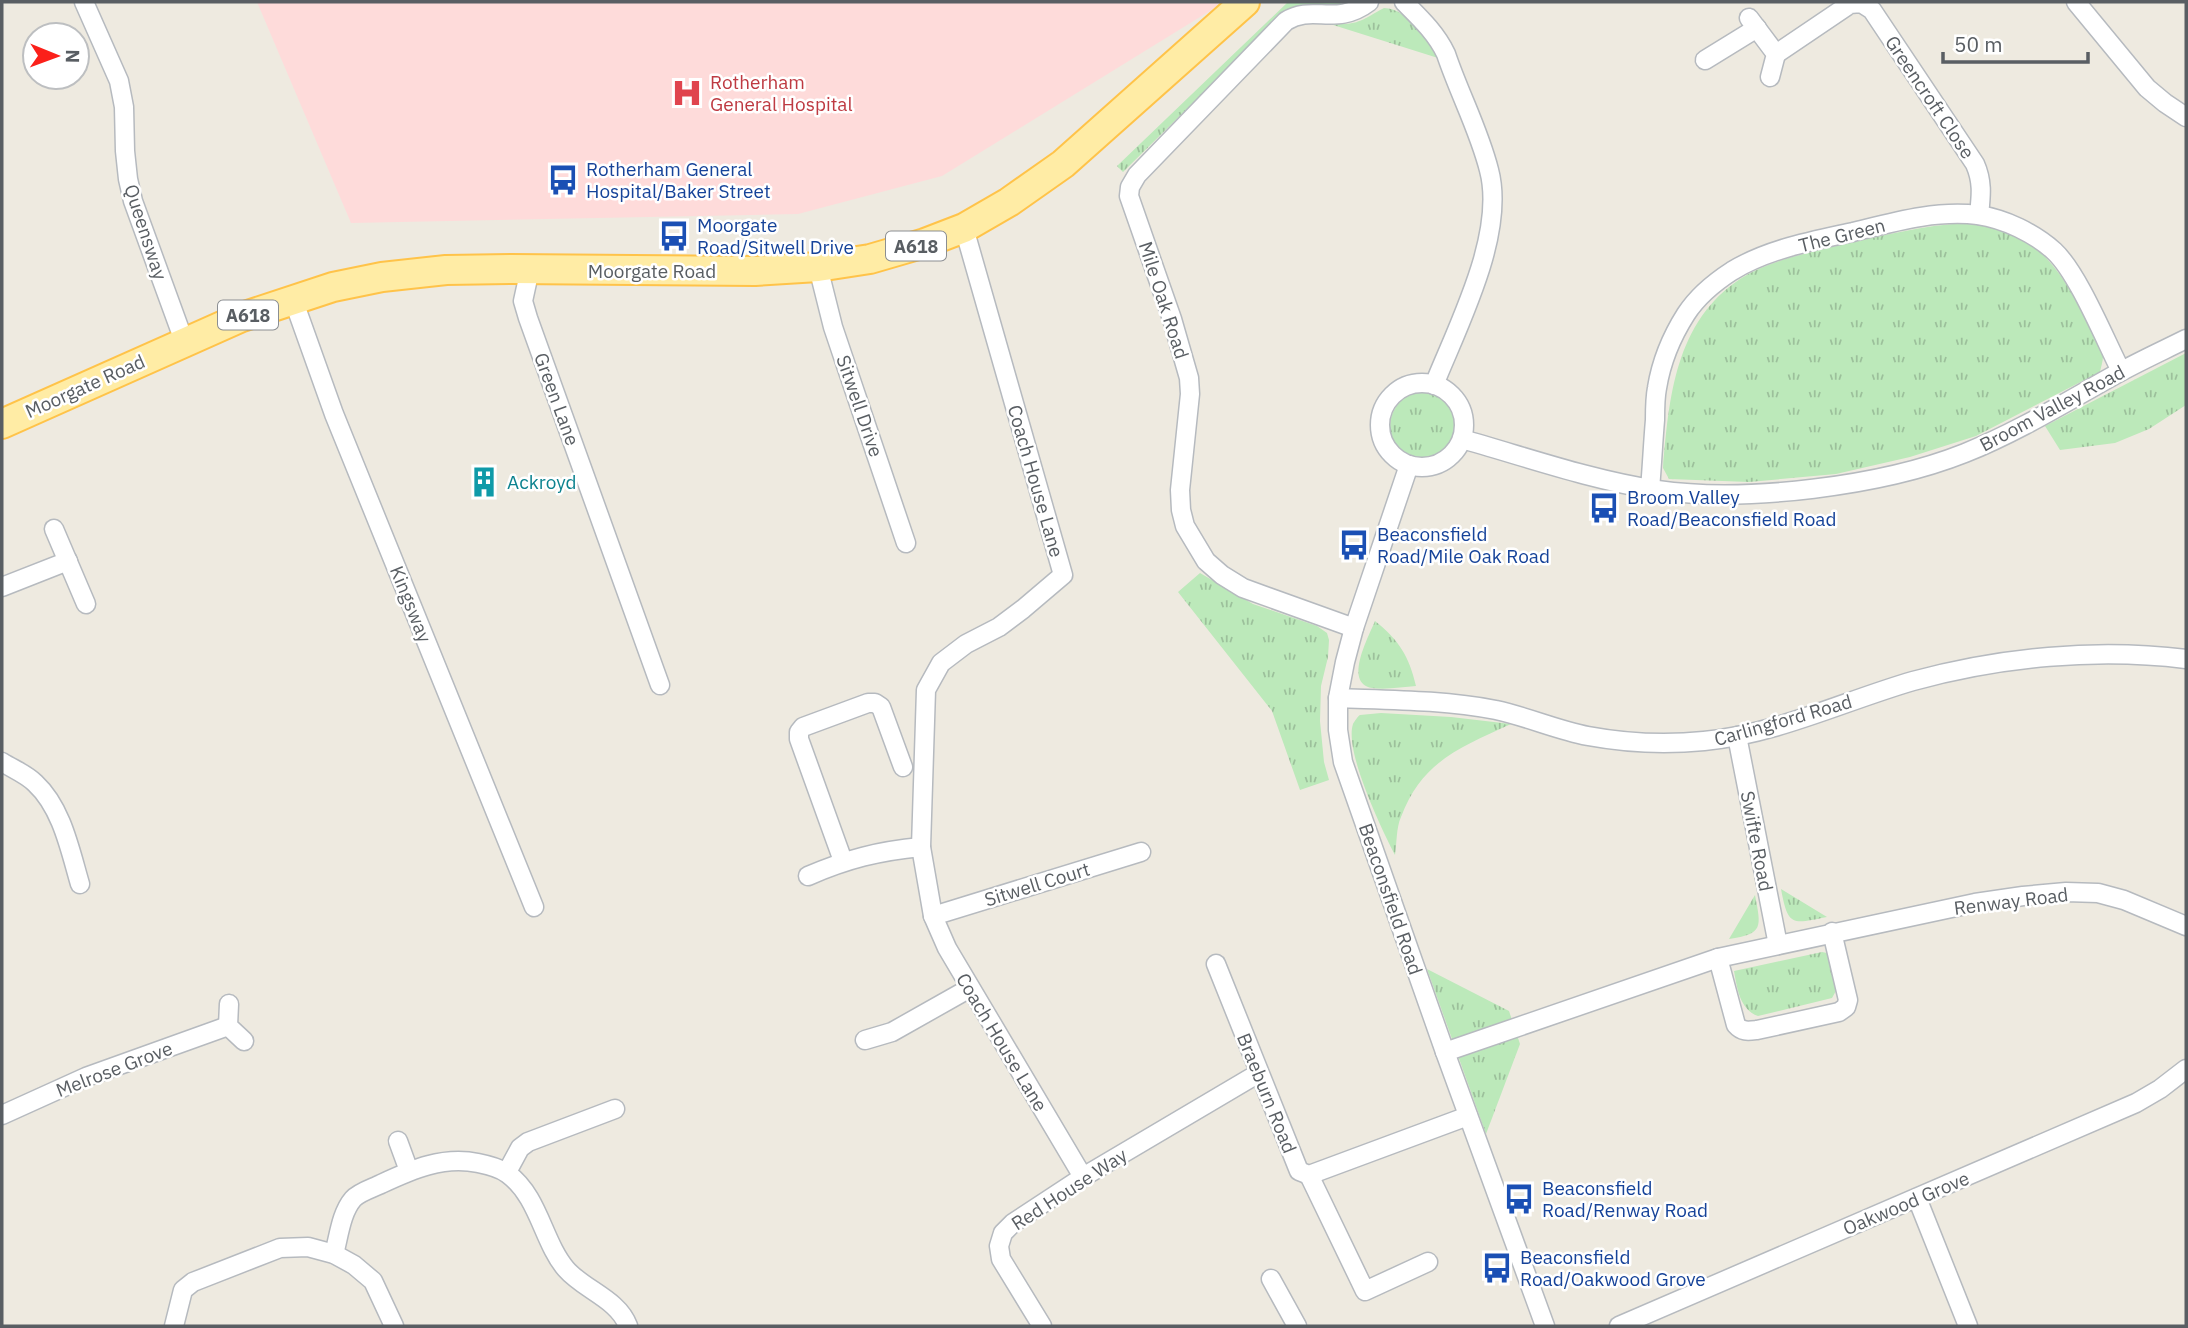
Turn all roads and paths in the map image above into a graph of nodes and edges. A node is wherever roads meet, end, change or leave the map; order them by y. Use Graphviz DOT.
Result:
graph roads {
  1 [pos="84,2"];
  2 [pos="1245,2"];
  3 [pos="1369,2"];
  4 [pos="1404,2"];
  5 [pos="2076,2"];
  6 [pos="1776,54"];
  7 [pos="1705,60"];
  8 [pos="1770,77"];
  9 [pos="2186,117"];
  10 [pos="1979,215"];
  11 [pos="964,228"];
  12 [pos="818,267"];
  13 [pos="530,269"];
  14 [pos="293,299"];
  15 [pos="2186,339"];
  16 [pos="184,341"];
  17 [pos="2121,371"];
  18 [pos="1434,385"];
  19 [pos="2,424"];
  20 [pos="1462,439"];
  21 [pos="1409,465"];
  22 [pos="1650,489"];
  23 [pos="54,529"];
  24 [pos="906,543"];
  25 [pos="68,561"];
  26 [pos="2,587"];
  27 [pos="86,604"];
  28 [pos="1354,628"];
  29 [pos="2186,659"];
  30 [pos="660,685"];
  31 [pos="1338,698"];
  32 [pos="1737,736"];
  33 [pos="2,762"];
  34 [pos="903,767"];
  35 [pos="921,847"];
  36 [pos="1141,852"];
  37 [pos="843,861"];
  38 [pos="808,876"];
  39 [pos="80,884"];
  40 [pos="534,907"];
  41 [pos="933,916"];
  42 [pos="2186,926"];
  43 [pos="1832,932"];
  44 [pos="1778,945"];
  45 [pos="1718,958"];
  46 [pos="1216,964"];
  47 [pos="970,988"];
  48 [pos="229,1004"];
  49 [pos="228,1026"];
  50 [pos="864,1040"];
  51 [pos="244,1041"];
  52 [pos="1444,1052"];
  53 [pos="2186,1069"];
  54 [pos="1259,1073"];
  55 [pos="615,1109"];
  56 [pos="2,1115"];
  57 [pos="1468,1116"];
  58 [pos="398,1141"];
  59 [pos="409,1171"];
  60 [pos="507,1172"];
  61 [pos="1309,1175"];
  62 [pos="1083,1177"];
  63 [pos="1917,1198"];
  64 [pos="334,1254"];
  65 [pos="1428,1262"];
  66 [pos="1271,1279"];
  67 [pos="174,1326"];
  68 [pos="394,1326"];
  69 [pos="628,1326"];
  70 [pos="1042,1326"];
  71 [pos="1297,1326"];
  72 [pos="1545,1326"];
  73 [pos="1619,1326"];
  74 [pos="1968,1326"];
  1 -- 16 [label="street, Queensway"];
  2 -- 11 [label="main road, Moorgate Road / A618"];
  3 -- 28 [label="street, Mile Oak Road"];
  4 -- 18 [label="street"];
  5 -- 9 [label="street"];
  6 -- 7 [label="street"];
  6 -- 8 [label="street"];
  6 -- 10 [label="street, Greencroft Close"];
  10 -- 17 [label="street, The Green"];
  10 -- 22 [label="street, The Green"];
  11 -- 12 [label="main road, Moorgate Road / A618"];
  11 -- 35 [label="street, Coach House Lane"];
  12 -- 13 [label="main road, Moorgate Road / A618"];
  12 -- 24 [label="street, Sitwell Drive"];
  13 -- 14 [label="main road, Moorgate Road / A618"];
  13 -- 30 [label="street, Green Lane"];
  14 -- 16 [label="main road, Moorgate Road / A618"];
  14 -- 40 [label="street, Kingsway"];
  15 -- 17 [label="street, Broom Valley Road"];
  16 -- 19 [label="main road, Moorgate Road / A618"];
  17 -- 22 [label="street, Broom Valley Road"];
  18 -- 20 [label="street"];
  18 -- 21 [label="street"];
  20 -- 21 [label="street"];
  20 -- 22 [label="street, Broom Valley Road"];
  21 -- 28 [label="street, Beaconsfield Road"];
  23 -- 25 [label="street"];
  25 -- 26 [label="street"];
  25 -- 27 [label="street"];
  28 -- 31 [label="street, Beaconsfield Road"];
  29 -- 32 [label="street, Carlingford Road"];
  31 -- 32 [label="street, Carlingford Road"];
  31 -- 52 [label="street, Beaconsfield Road"];
  32 -- 44 [label="street, Swifte Road"];
  33 -- 39 [label="street"];
  34 -- 37 [label="street"];
  35 -- 37 [label="street"];
  35 -- 41 [label="street, Coach House Lane"];
  36 -- 41 [label="street, Sitwell Court"];
  37 -- 38 [label="street"];
  41 -- 47 [label="street, Coach House Lane"];
  42 -- 43 [label="street, Renway Road"];
  43 -- 44 [label="street, Renway Road"];
  43 -- 45 [label="street"];
  44 -- 45 [label="street, Renway Road"];
  45 -- 52 [label="street, Renway Road"];
  46 -- 54 [label="street, Braeburn Road"];
  47 -- 50 [label="street"];
  47 -- 62 [label="street, Coach House Lane"];
  48 -- 49 [label="street"];
  49 -- 51 [label="street"];
  49 -- 56 [label="street, Melrose Grove"];
  52 -- 57 [label="street, Beaconsfield Road"];
  53 -- 63 [label="street, Oakwood Grove"];
  54 -- 61 [label="street, Braeburn Road"];
  54 -- 62 [label="street, Red House Way"];
  55 -- 60 [label="street"];
  57 -- 61 [label="street, Braeburn Road"];
  57 -- 72 [label="street, Beaconsfield Road"];
  58 -- 59 [label="street"];
  59 -- 60 [label="street"];
  59 -- 64 [label="street"];
  60 -- 69 [label="street"];
  61 -- 65 [label="street"];
  62 -- 70 [label="street, Red House Way"];
  63 -- 73 [label="street, Oakwood Grove"];
  63 -- 74 [label="street"];
  64 -- 67 [label="street"];
  64 -- 68 [label="street"];
  66 -- 71 [label="street"];
}
